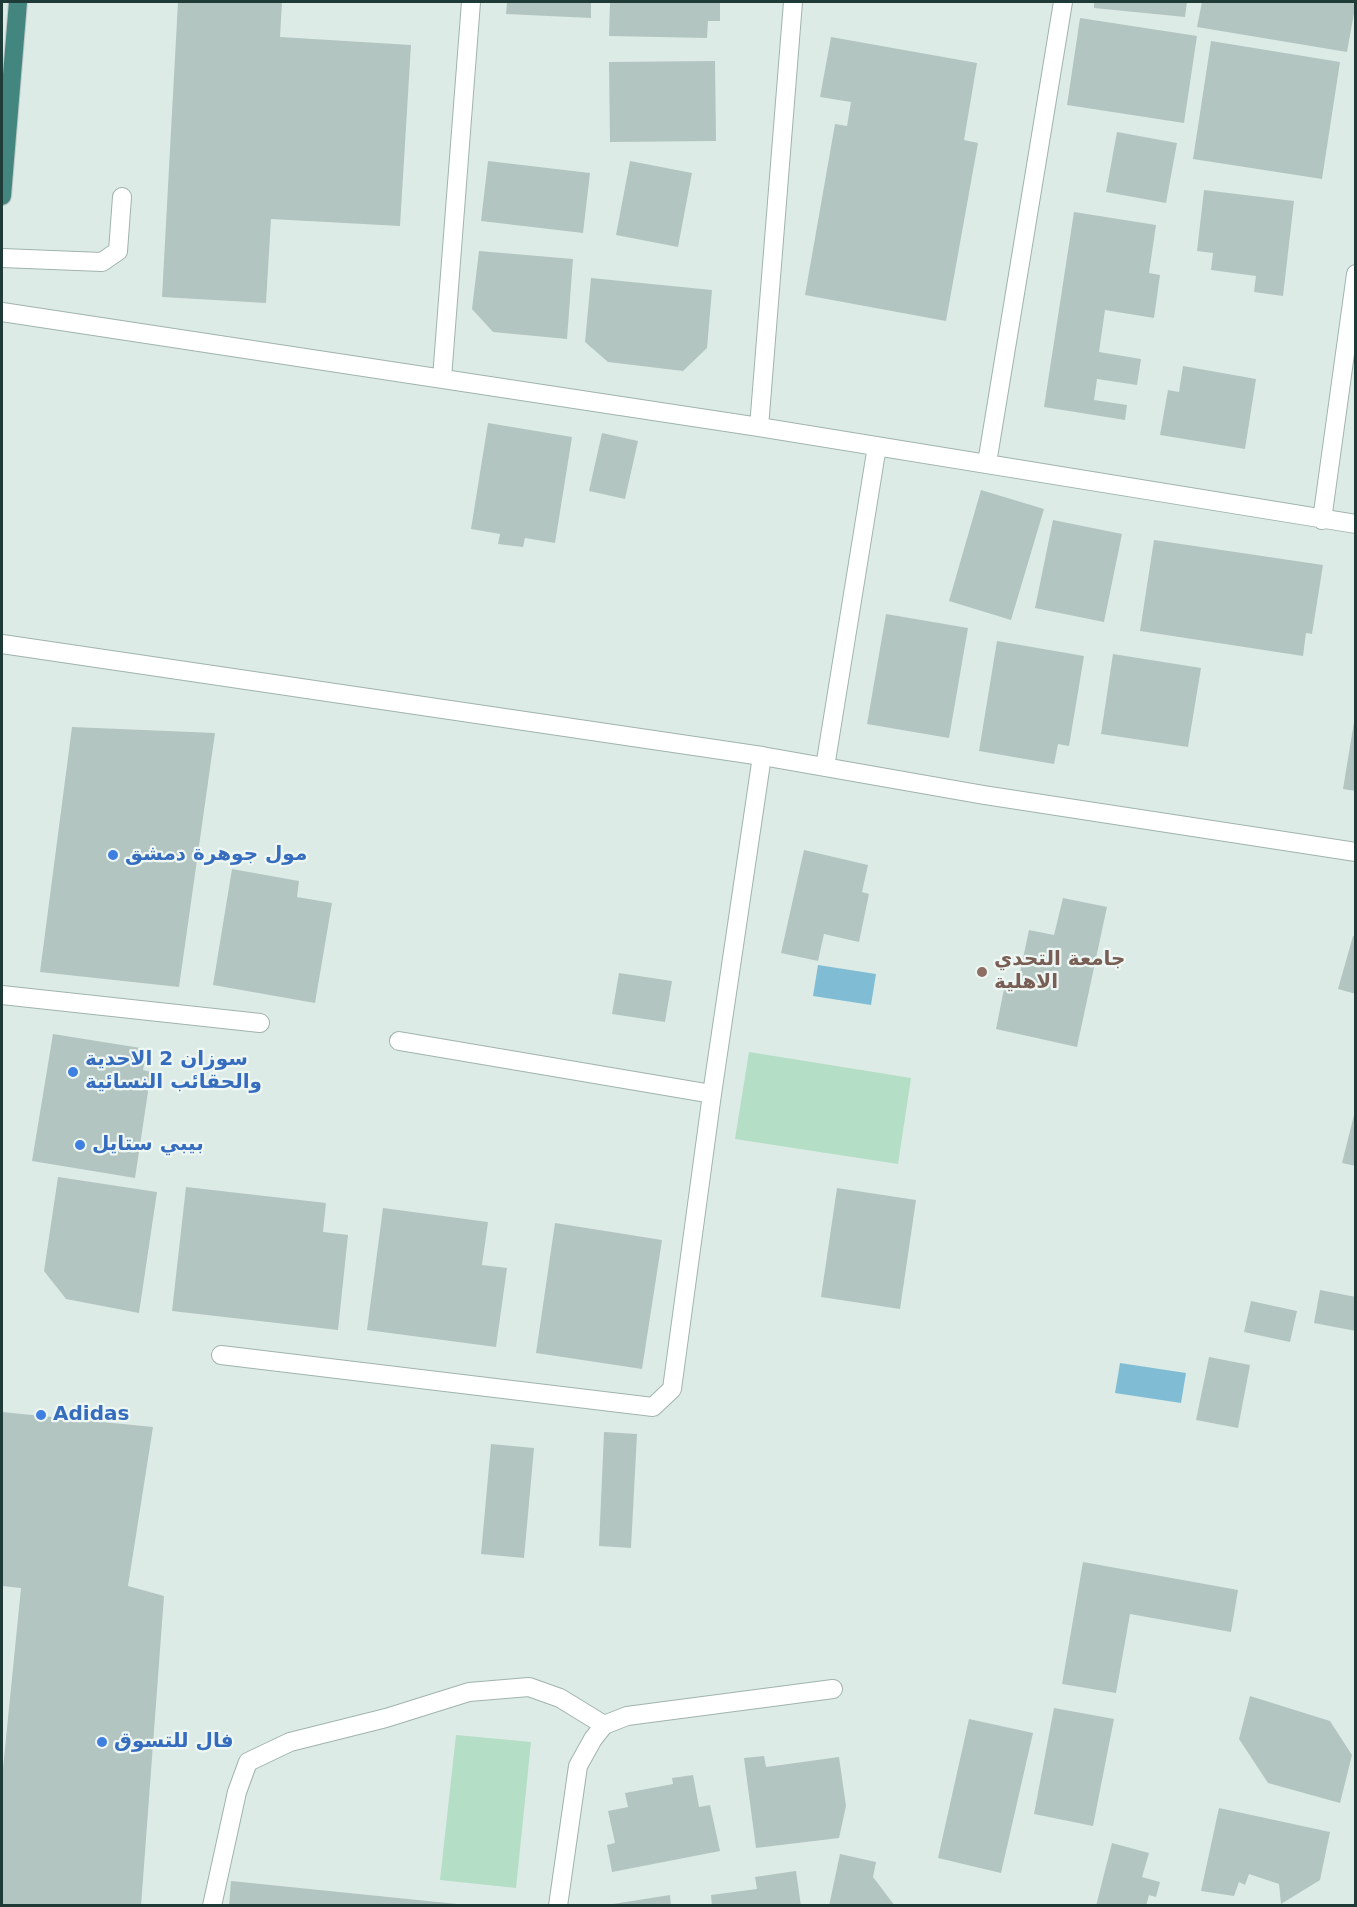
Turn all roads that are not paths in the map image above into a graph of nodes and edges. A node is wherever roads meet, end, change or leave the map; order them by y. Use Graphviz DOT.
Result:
graph roads {
  1 [pos="18,2"];
  2 [pos="471,2"];
  3 [pos="793,2"];
  4 [pos="1064,2"];
  5 [pos="2,196"];
  6 [pos="122,197"];
  7 [pos="2,258"];
  8 [pos="1356,274"];
  9 [pos="2,312"];
  10 [pos="442,378"];
  11 [pos="759,427"];
  12 [pos="877,446"];
  13 [pos="987,464"];
  14 [pos="1322,520"];
  15 [pos="1356,524"];
  16 [pos="2,644"];
  17 [pos="762,756"];
  18 [pos="825,767"];
  19 [pos="1356,852"];
  20 [pos="2,995"];
  21 [pos="260,1023"];
  22 [pos="399,1041"];
  23 [pos="712,1094"];
  24 [pos="221,1355"];
  25 [pos="833,1689"];
  26 [pos="604,1725"];
  27 [pos="212,1905"];
  28 [pos="558,1905"];
  1 -- 5 [label="highway"];
  2 -- 10 [label="street"];
  3 -- 11 [label="street"];
  4 -- 13 [label="street"];
  6 -- 7 [label="street"];
  8 -- 14 [label="street"];
  9 -- 10 [label="street"];
  10 -- 11 [label="street"];
  11 -- 12 [label="street"];
  12 -- 13 [label="street"];
  12 -- 18 [label="street"];
  13 -- 14 [label="street"];
  14 -- 15 [label="street"];
  16 -- 17 [label="street"];
  17 -- 18 [label="street"];
  17 -- 23 [label="street"];
  18 -- 19 [label="street"];
  20 -- 21 [label="street"];
  22 -- 23 [label="street"];
  23 -- 24 [label="street"];
  25 -- 26 [label="street"];
  26 -- 27 [label="street"];
  26 -- 28 [label="street"];
}
